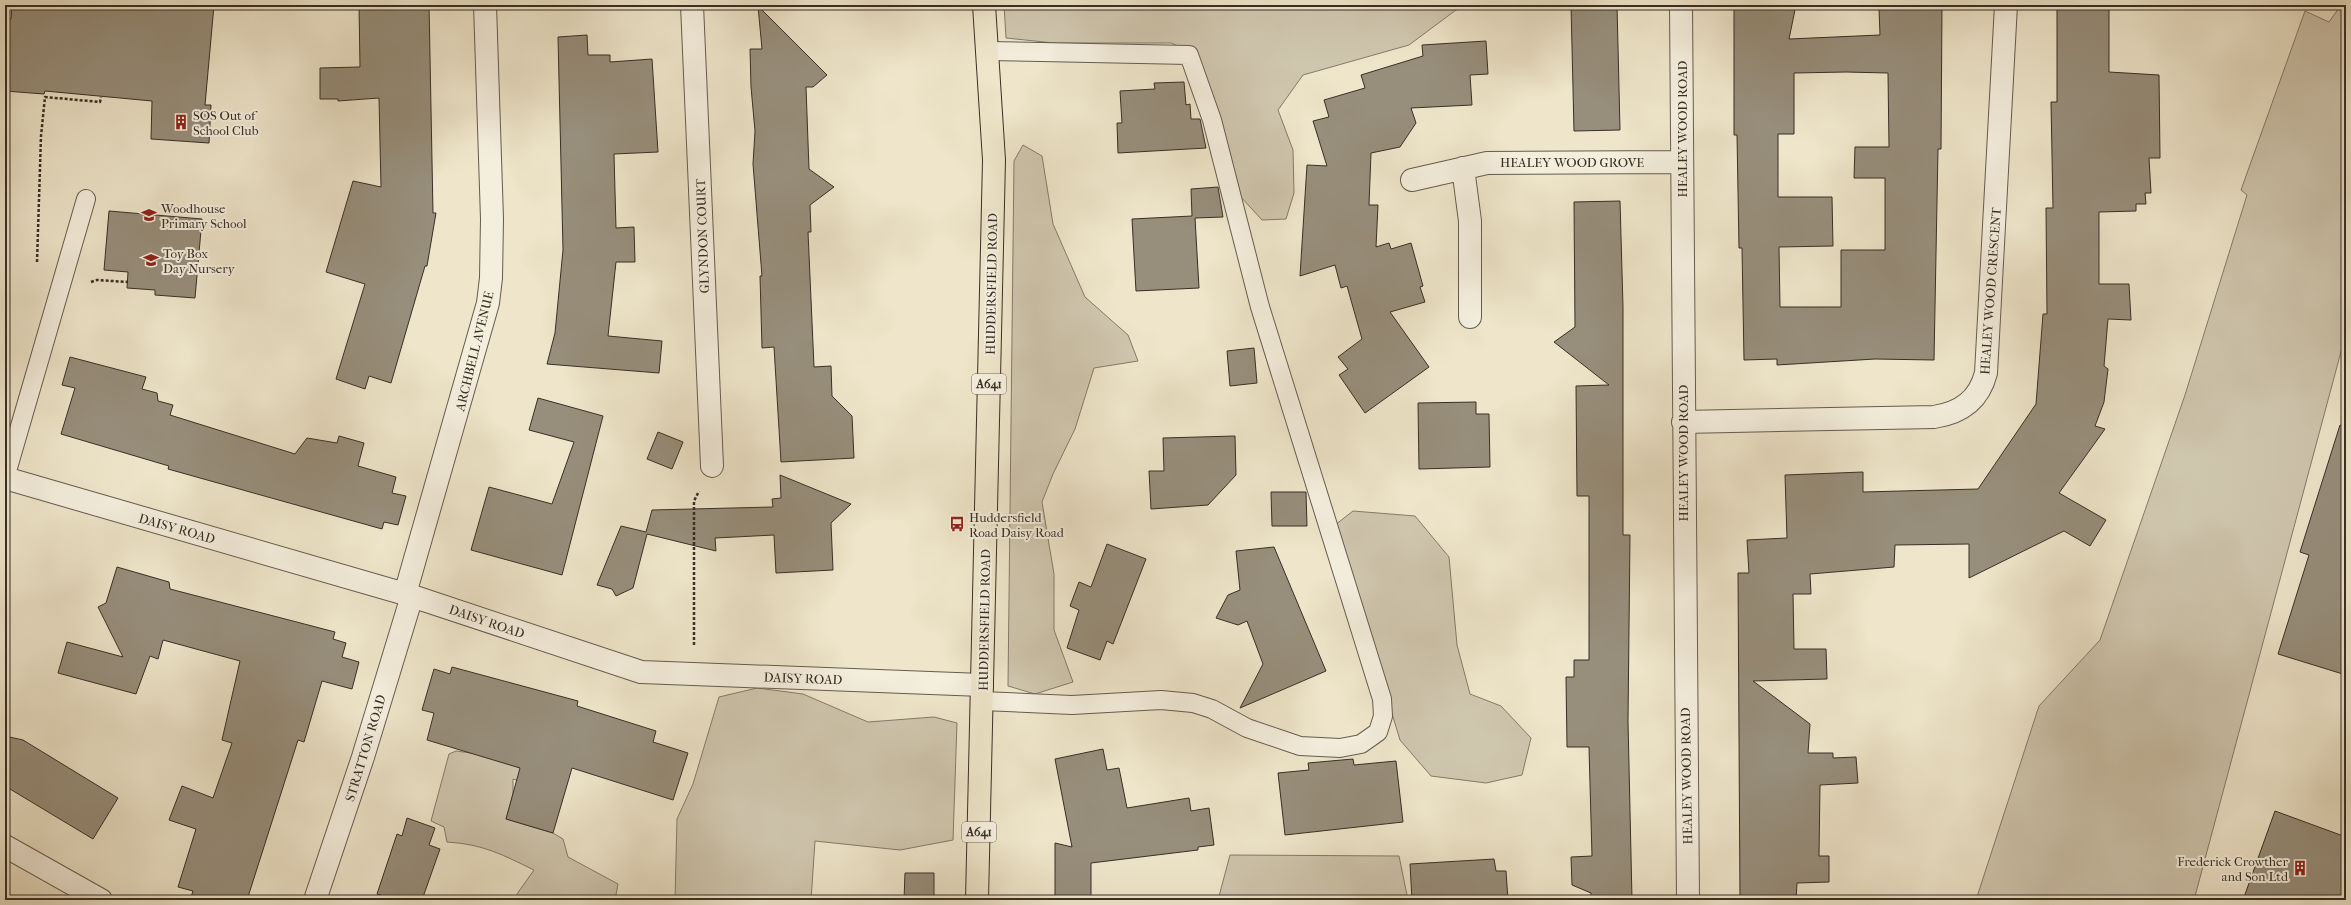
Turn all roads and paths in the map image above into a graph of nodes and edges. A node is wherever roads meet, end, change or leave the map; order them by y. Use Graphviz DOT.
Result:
graph roads {
  1 [pos="485,5"];
  2 [pos="692,5"];
  3 [pos="984,5"];
  4 [pos="1681,5"];
  5 [pos="2006,5"];
  6 [pos="987,50"];
  7 [pos="101,97"];
  8 [pos="1682,162"];
  9 [pos="1463,168"];
  10 [pos="1412,180"];
  11 [pos="86,199"];
  12 [pos="37,263"];
  13 [pos="1470,317"];
  14 [pos="1683,422"];
  15 [pos="712,466"];
  16 [pos="5,478"];
  17 [pos="409,595"];
  18 [pos="694,674"];
  19 [pos="982,693"];
  20 [pos="5,846"];
  21 [pos="101,900"];
  22 [pos="315,900"];
  23 [pos="977,900"];
  24 [pos="1688,900"];
  1 -- 17 [label="street, ARCHBELL AVENUE"];
  2 -- 15 [label="street, GLYNDON COURT"];
  3 -- 6 [label="main road, HUDDERSFIELD ROAD / A641"];
  4 -- 8 [label="street, HEALEY WOOD ROAD"];
  5 -- 14 [label="street, HEALEY WOOD CRESCENT"];
  6 -- 19 [label="main road, HUDDERSFIELD ROAD / A641"];
  6 -- 19 [label="lane"];
  7 -- 12 [label="path"];
  8 -- 9 [label="street, HEALEY WOOD GROVE"];
  8 -- 14 [label="street, HEALEY WOOD ROAD"];
  9 -- 10 [label="street, HEALEY WOOD GROVE"];
  9 -- 13 [label="street"];
  11 -- 16 [label="lane"];
  14 -- 24 [label="street, HEALEY WOOD ROAD"];
  15 -- 18 [label="path"];
  16 -- 17 [label="street, DAISY ROAD"];
  17 -- 18 [label="street, DAISY ROAD"];
  17 -- 22 [label="street, STRATTON ROAD"];
  18 -- 19 [label="street, DAISY ROAD"];
  19 -- 23 [label="main road, HUDDERSFIELD ROAD / A641"];
  20 -- 21 [label="street"];
}
